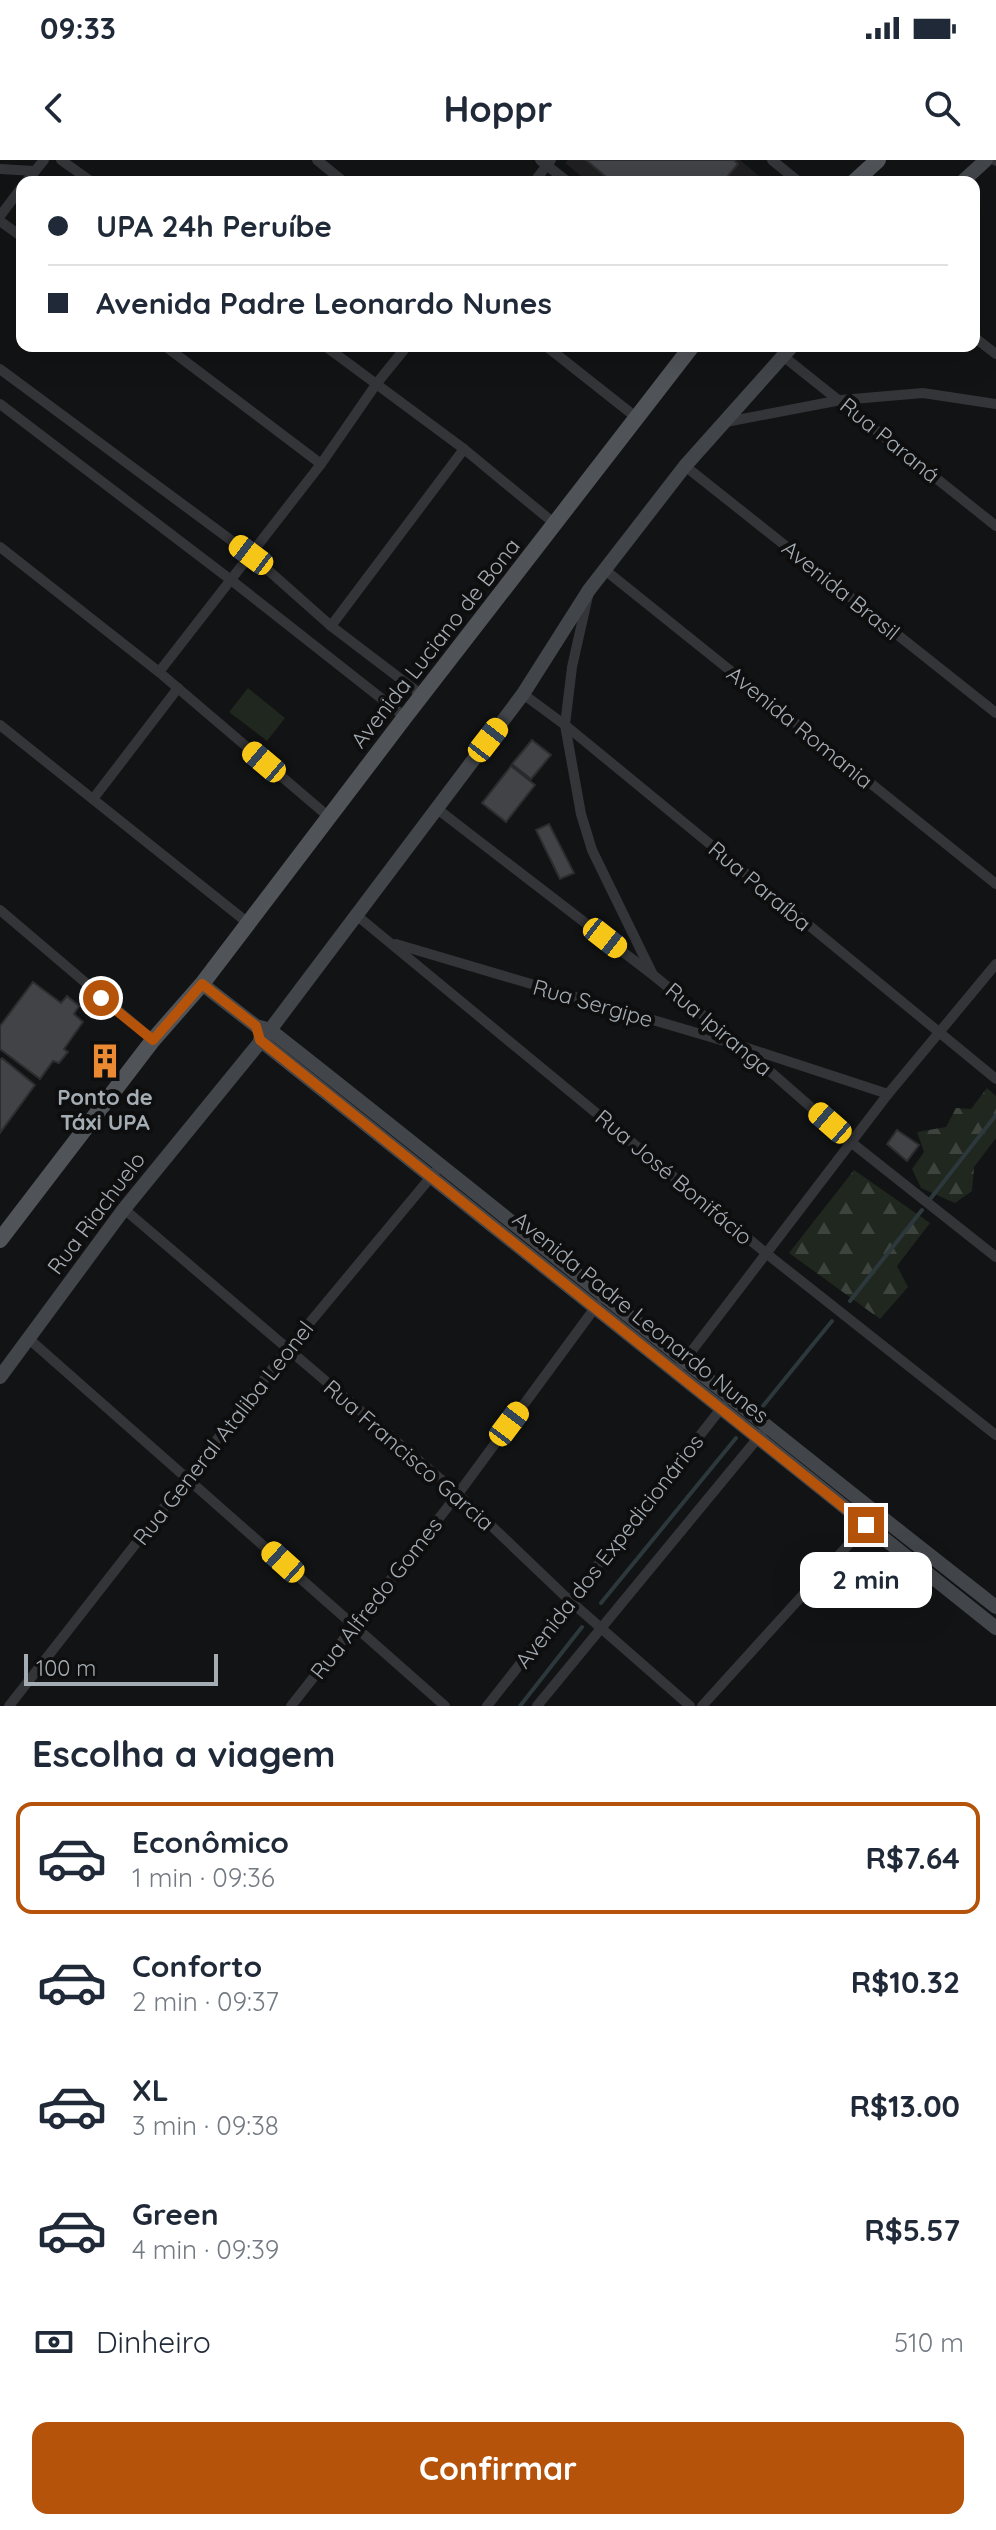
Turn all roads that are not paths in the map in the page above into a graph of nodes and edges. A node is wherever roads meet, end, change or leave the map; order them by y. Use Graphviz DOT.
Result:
graph roads {
  1 [pos="44,160"];
  2 [pos="61,160"];
  3 [pos="317,160"];
  4 [pos="772,160"];
  5 [pos="878,160"];
  6 [pos="986,160"];
  7 [pos="546,162"];
  8 [pos="0,169"];
  9 [pos="35,171"];
  10 [pos="31,176"];
  11 [pos="84,176"];
  12 [pos="337,176"];
  13 [pos="561,176"];
  14 [pos="792,176"];
  15 [pos="861,176"];
  16 [pos="969,176"];
  17 [pos="16,195"];
  18 [pos="0,218"];
  19 [pos="16,232"];
  20 [pos="980,342"];
  21 [pos="173,352"];
  22 [pos="333,352"];
  23 [pos="402,352"];
  24 [pos="554,352"];
  25 [pos="687,352"];
  26 [pos="787,352"];
  27 [pos="789,352"];
  28 [pos="996,354"];
  29 [pos="0,369"];
  30 [pos="377,383"];
  31 [pos="841,400"];
  32 [pos="0,404"];
  33 [pos="996,404"];
  34 [pos="637,418"];
  35 [pos="726,422"];
  36 [pos="464,449"];
  37 [pos="321,464"];
  38 [pos="685,466"];
  39 [pos="555,524"];
  40 [pos="996,526"];
  41 [pos="0,547"];
  42 [pos="251,555"];
  43 [pos="605,570"];
  44 [pos="231,580"];
  45 [pos="589,590"];
  46 [pos="331,626"];
  47 [pos="159,672"];
  48 [pos="178,688"];
  49 [pos="523,694"];
  50 [pos="423,696"];
  51 [pos="996,713"];
  52 [pos="405,717"];
  53 [pos="0,725"];
  54 [pos="565,725"];
  55 [pos="93,799"];
  56 [pos="436,808"];
  57 [pos="329,817"];
  58 [pos="996,884"];
  59 [pos="0,910"];
  60 [pos="355,914"];
  61 [pos="248,923"];
  62 [pos="390,943"];
  63 [pos="996,964"];
  64 [pos="653,975"];
  65 [pos="202,984"];
  66 [pos="262,1032"];
  67 [pos="940,1034"];
  68 [pos="153,1040"];
  69 [pos="741,1046"];
  70 [pos="996,1079"];
  71 [pos="888,1094"];
  72 [pos="852,1143"];
  73 [pos="441,1164"];
  74 [pos="430,1177"];
  75 [pos="124,1209"];
  76 [pos="0,1240"];
  77 [pos="767,1254"];
  78 [pos="996,1257"];
  79 [pos="599,1303"];
  80 [pos="29,1339"];
  81 [pos="287,1350"];
  82 [pos="680,1367"];
  83 [pos="0,1377"];
  84 [pos="731,1397"];
  85 [pos="721,1409"];
  86 [pos="768,1426"];
  87 [pos="996,1435"];
  88 [pos="758,1438"];
  89 [pos="188,1476"];
  90 [pos="458,1494"];
  91 [pos="871,1520"];
  92 [pos="569,1600"];
  93 [pos="996,1607"];
  94 [pos="355,1626"];
  95 [pos="996,1628"];
  96 [pos="602,1629"];
  97 [pos="9,1706"];
  98 [pos="291,1706"];
  99 [pos="445,1706"];
  100 [pos="487,1706"];
  101 [pos="537,1706"];
  102 [pos="690,1706"];
  103 [pos="702,1706"];
  1 -- 9 [label="street"];
  2 -- 11 [label="street"];
  3 -- 12 [label="street"];
  4 -- 14 [label="street"];
  5 -- 15 [label="main road"];
  6 -- 16 [label="street"];
  7 -- 13 [label="street"];
  8 -- 9 [label="street"];
  9 -- 10 [label="street"];
  17 -- 18 [label="street"];
  18 -- 19 [label="street"];
  20 -- 28 [label="street"];
  21 -- 37 [label="street"];
  22 -- 30 [label="street"];
  23 -- 30 [label="street"];
  24 -- 34 [label="street"];
  25 -- 34 [label="main road, Avenida Luciano de Bona"];
  26 -- 35 [label="street, Rua Riachuelo"];
  27 -- 31 [label="street, Rua Paraná"];
  29 -- 42 [label="street"];
  30 -- 36 [label="street"];
  30 -- 37 [label="street"];
  31 -- 33 [label="street"];
  31 -- 35 [label="street"];
  31 -- 40 [label="street, Rua Paraná"];
  32 -- 44 [label="street"];
  34 -- 39 [label="main road, Avenida Luciano de Bona"];
  35 -- 38 [label="street, Rua Riachuelo"];
  36 -- 39 [label="street"];
  36 -- 46 [label="street"];
  37 -- 42 [label="street"];
  38 -- 43 [label="street, Rua Riachuelo"];
  38 -- 51 [label="street, Avenida Brasil"];
  39 -- 50 [label="main road, Avenida Luciano de Bona"];
  41 -- 47 [label="street"];
  42 -- 44 [label="street"];
  42 -- 46 [label="street"];
  43 -- 45 [label="street, Rua Riachuelo"];
  43 -- 58 [label="street, Avenida Romania"];
  44 -- 47 [label="street"];
  44 -- 52 [label="street"];
  45 -- 49 [label="street, Rua Riachuelo"];
  45 -- 54 [label="street"];
  46 -- 50 [label="street"];
  47 -- 48 [label="street"];
  48 -- 55 [label="street"];
  48 -- 57 [label="street"];
  49 -- 54 [label="street, Rua Paraíba"];
  49 -- 56 [label="street, Rua Riachuelo"];
  50 -- 52 [label="main road, Avenida Luciano de Bona"];
  52 -- 57 [label="main road, Avenida Luciano de Bona"];
  53 -- 55 [label="street"];
  54 -- 64 [label="street"];
  54 -- 67 [label="street, Rua Paraíba"];
  55 -- 61 [label="street"];
  56 -- 60 [label="street, Rua Riachuelo"];
  56 -- 64 [label="street, Rua Ipiranga"];
  57 -- 61 [label="main road, Avenida Luciano de Bona"];
  59 -- 68 [label="street"];
  60 -- 62 [label="street, Rua José Bonifácio"];
  60 -- 66 [label="street, Rua Riachuelo"];
  61 -- 65 [label="main road, Avenida Luciano de Bona"];
  62 -- 69 [label="street, Rua Sergipe"];
  62 -- 77 [label="street, Rua José Bonifácio"];
  63 -- 67 [label="street"];
  64 -- 69 [label="street, Rua Ipiranga"];
  65 -- 66 [label="street"];
  65 -- 68 [label="main road, Avenida Luciano de Bona"];
  66 -- 73 [label="street, Avenida Padre Leonardo Nunes"];
  66 -- 74 [label="street, Avenida Padre Leonardo Nunes"];
  66 -- 75 [label="street, Rua Riachuelo"];
  67 -- 70 [label="street, Rua Paraíba"];
  67 -- 71 [label="street"];
  68 -- 76 [label="main road, Avenida Luciano de Bona"];
  69 -- 71 [label="street, Rua Sergipe"];
  69 -- 72 [label="street, Rua Ipiranga"];
  71 -- 72 [label="street"];
  72 -- 77 [label="street"];
  72 -- 78 [label="street, Rua Ipiranga"];
  73 -- 74 [label="street, Rua General Ataliba Leonel"];
  73 -- 79 [label="street, Avenida Padre Leonardo Nunes"];
  74 -- 79 [label="street, Avenida Padre Leonardo Nunes"];
  74 -- 81 [label="street, Rua General Ataliba Leonel"];
  75 -- 80 [label="street, Rua Riachuelo"];
  75 -- 81 [label="street, Rua Francisco Garcia"];
  77 -- 82 [label="street"];
  77 -- 87 [label="street, Rua José Bonifácio"];
  79 -- 82 [label="street, Avenida Padre Leonardo Nunes"];
  79 -- 90 [label="street, Rua Alfredo Gomes"];
  80 -- 83 [label="street, Rua Riachuelo"];
  80 -- 89 [label="street"];
  81 -- 89 [label="street, Rua General Ataliba Leonel"];
  81 -- 90 [label="street, Rua Francisco Garcia"];
  82 -- 84 [label="street, Avenida Padre Leonardo Nunes"];
  82 -- 85 [label="street, Avenida Padre Leonardo Nunes"];
  84 -- 85 [label="street, Avenida dos Expedicionários"];
  84 -- 86 [label="street, Avenida Padre Leonardo Nunes"];
  85 -- 88 [label="street, Avenida Padre Leonardo Nunes"];
  85 -- 92 [label="street, Avenida dos Expedicionários"];
  86 -- 88 [label="street, Avenida dos Expedicionários"];
  86 -- 91 [label="street, Avenida Padre Leonardo Nunes"];
  88 -- 91 [label="street, Avenida Padre Leonardo Nunes"];
  88 -- 96 [label="street, Avenida dos Expedicionários"];
  89 -- 94 [label="street"];
  89 -- 97 [label="street, Rua General Ataliba Leonel"];
  90 -- 92 [label="street, Rua Francisco Garcia"];
  90 -- 94 [label="street, Rua Alfredo Gomes"];
  91 -- 93 [label="street, Avenida Padre Leonardo Nunes"];
  91 -- 95 [label="street, Avenida Padre Leonardo Nunes"];
  91 -- 103 [label="street"];
  92 -- 96 [label="street, Rua Francisco Garcia"];
  92 -- 100 [label="street, Avenida dos Expedicionários"];
  94 -- 98 [label="street, Rua Alfredo Gomes"];
  94 -- 99 [label="street"];
  96 -- 101 [label="street, Avenida dos Expedicionários"];
  96 -- 102 [label="street, Rua Francisco Garcia"];
}
